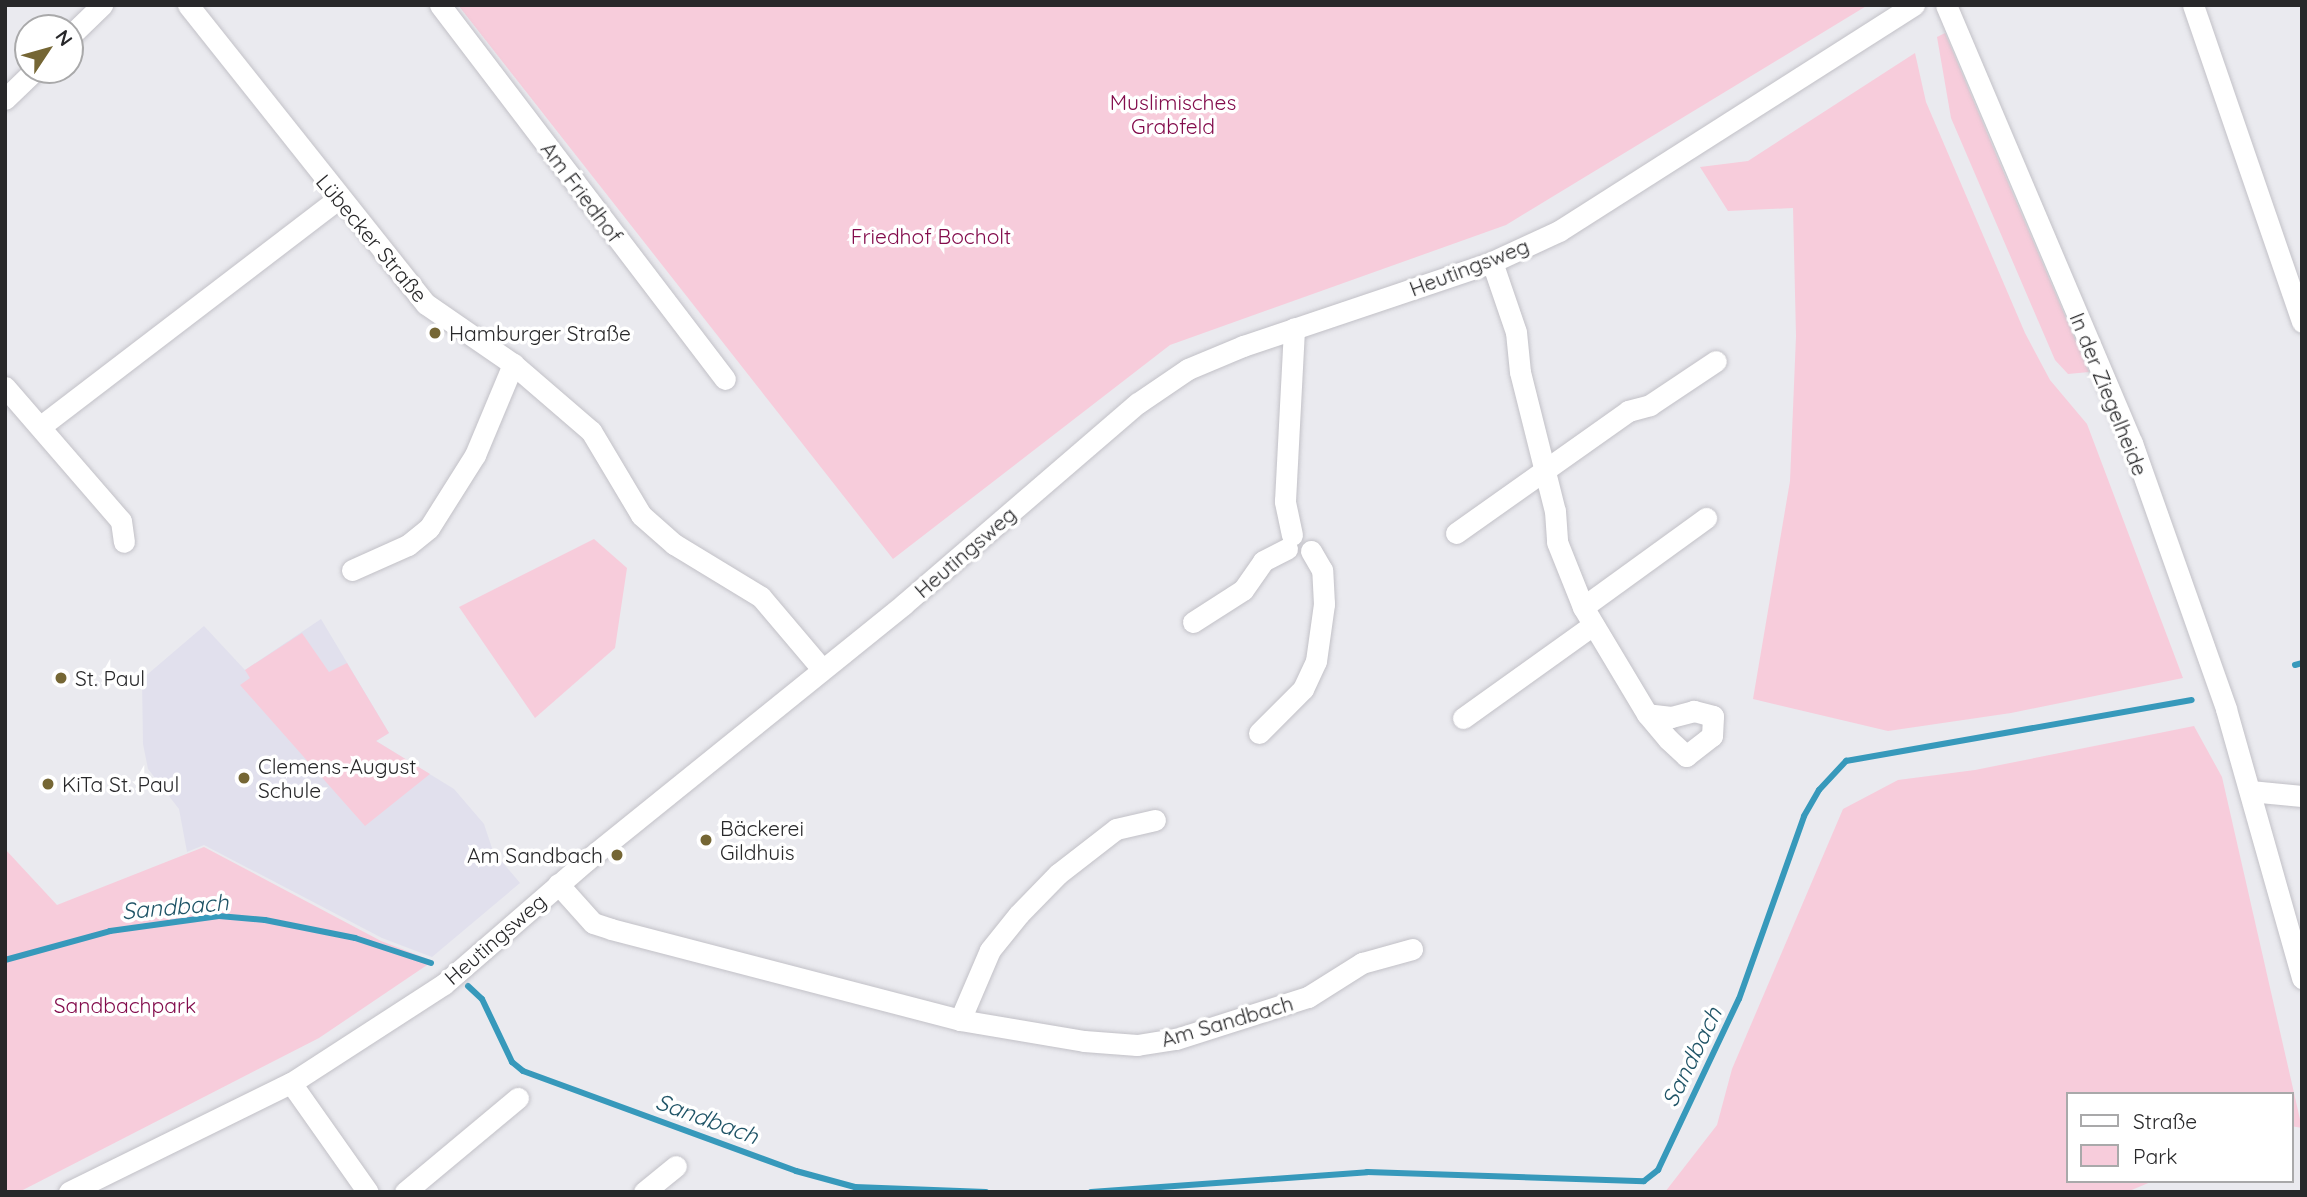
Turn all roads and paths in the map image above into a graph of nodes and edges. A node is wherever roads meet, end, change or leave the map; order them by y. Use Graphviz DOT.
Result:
graph roads {
  1 [pos="103,5"];
  2 [pos="188,5"];
  3 [pos="440,5"];
  4 [pos="1914,5"];
  5 [pos="1946,5"];
  6 [pos="2193,5"];
  7 [pos="84,23"];
  8 [pos="21,84"];
  9 [pos="5,99"];
  10 [pos="338,199"];
  11 [pos="1492,262"];
  12 [pos="2302,322"];
  13 [pos="1294,328"];
  14 [pos="1716,361"];
  15 [pos="513,364"];
  16 [pos="725,379"];
  17 [pos="5,387"];
  18 [pos="41,426"];
  19 [pos="1543,468"];
  20 [pos="1706,518"];
  21 [pos="1455,533"];
  22 [pos="124,542"];
  23 [pos="1290,542"];
  24 [pos="352,570"];
  25 [pos="1588,616"];
  26 [pos="1193,622"];
  27 [pos="822,669"];
  28 [pos="1647,714"];
  29 [pos="1463,718"];
  30 [pos="1259,733"];
  31 [pos="2250,791"];
  32 [pos="2302,796"];
  33 [pos="1155,820"];
  34 [pos="558,884"];
  35 [pos="1412,949"];
  36 [pos="2302,978"];
  37 [pos="960,1020"];
  38 [pos="290,1083"];
  39 [pos="518,1098"];
  40 [pos="676,1166"];
  41 [pos="69,1192"];
  42 [pos="368,1192"];
  43 [pos="405,1192"];
  44 [pos="644,1192"];
  1 -- 7 [label="street"];
  2 -- 10 [label="street, Lübecker Straße"];
  3 -- 16 [label="street, Am Friedhof"];
  4 -- 11 [label="street, Heutingsweg"];
  5 -- 31 [label="street, In der Ziegelheide"];
  6 -- 12 [label="street"];
  8 -- 9 [label="street"];
  10 -- 15 [label="street, Lübecker Straße"];
  10 -- 18 [label="street"];
  11 -- 13 [label="street, Heutingsweg"];
  11 -- 19 [label="street"];
  13 -- 23 [label="street"];
  13 -- 27 [label="street, Heutingsweg"];
  14 -- 19 [label="street"];
  15 -- 24 [label="street"];
  15 -- 27 [label="street, Lübecker Straße"];
  17 -- 18 [label="street"];
  18 -- 22 [label="street"];
  19 -- 21 [label="street"];
  19 -- 25 [label="street"];
  20 -- 25 [label="street"];
  23 -- 26 [label="street"];
  23 -- 30 [label="street"];
  25 -- 28 [label="street"];
  25 -- 29 [label="street"];
  27 -- 34 [label="street, Heutingsweg"];
  31 -- 32 [label="street"];
  31 -- 36 [label="street, In der Ziegelheide"];
  33 -- 37 [label="street"];
  34 -- 37 [label="street, Am Sandbach"];
  34 -- 38 [label="street, Heutingsweg"];
  35 -- 37 [label="street, Am Sandbach"];
  38 -- 41 [label="street, Heutingsweg"];
  38 -- 42 [label="street"];
  39 -- 43 [label="street"];
  40 -- 44 [label="street"];
}
